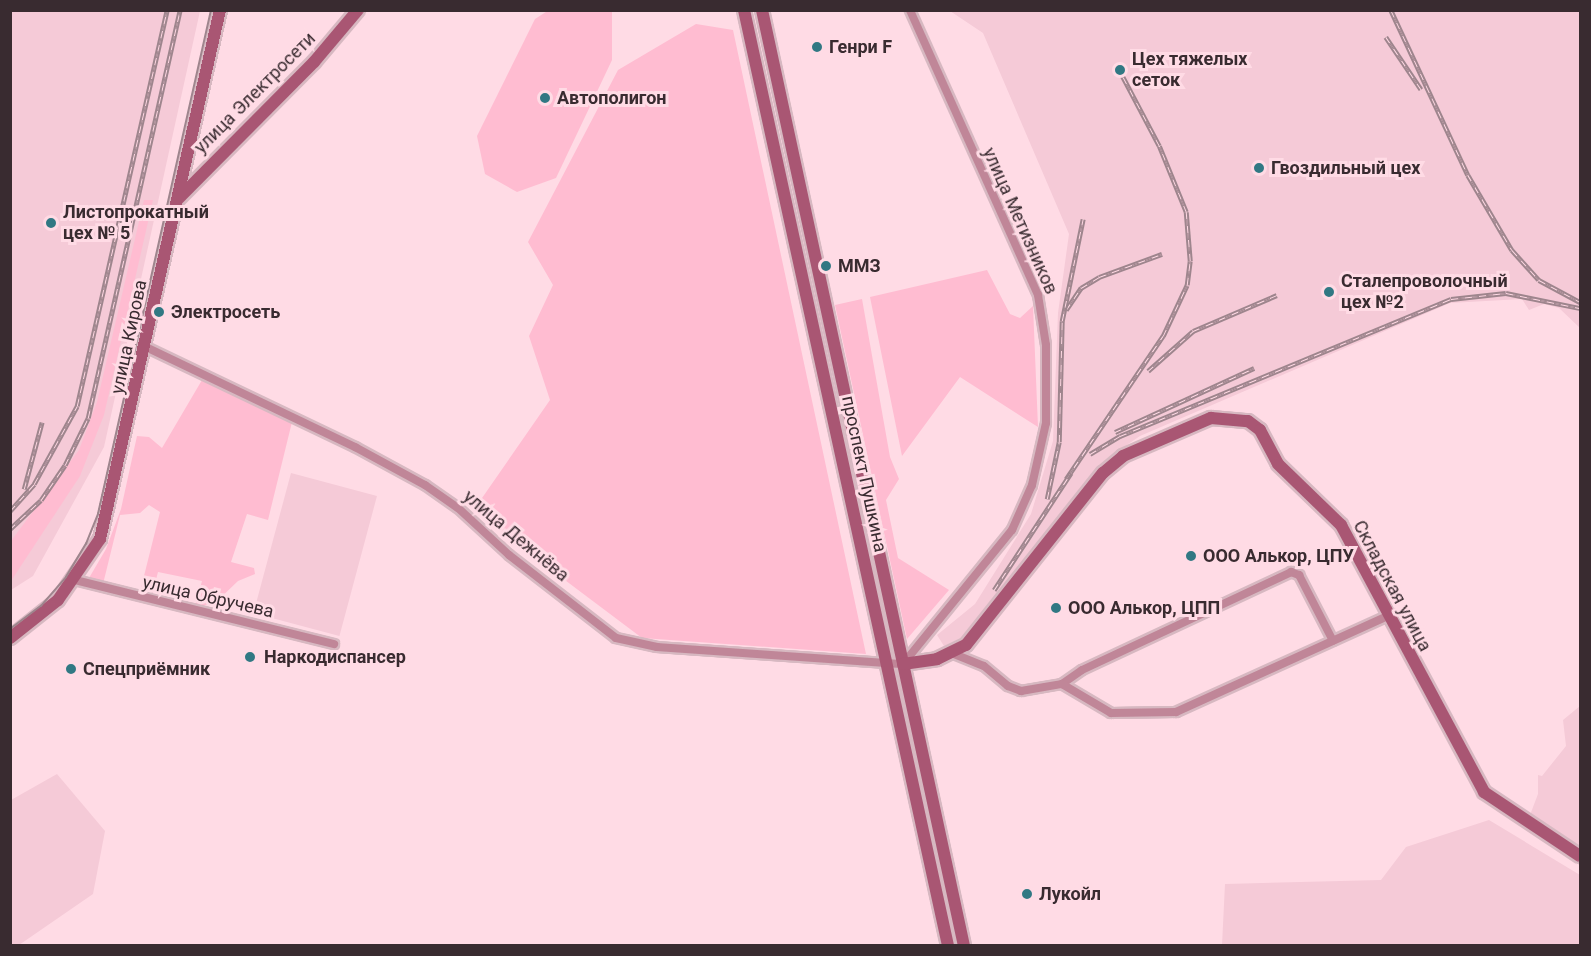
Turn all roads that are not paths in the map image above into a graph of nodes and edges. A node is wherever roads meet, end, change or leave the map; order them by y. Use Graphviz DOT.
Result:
graph roads {
  1 [pos="220,10"];
  2 [pos="358,10"];
  3 [pos="744,10"];
  4 [pos="762,10"];
  5 [pos="910,10"];
  6 [pos="765,25"];
  7 [pos="748,28"];
  8 [pos="177,200"];
  9 [pos="146,347"];
  10 [pos="75,580"];
  11 [pos="1388,616"];
  12 [pos="10,638"];
  13 [pos="1333,640"];
  14 [pos="334,644"];
  15 [pos="954,654"];
  16 [pos="887,664"];
  17 [pos="903,664"];
  18 [pos="1062,684"];
  19 [pos="1581,856"];
  20 [pos="948,945"];
  21 [pos="964,945"];
  1 -- 8 [label="main road, улица Кирова"];
  2 -- 8 [label="main road, улица Электросети"];
  3 -- 7 [label="main road, проспект Пушкина"];
  4 -- 6 [label="main road, проспект Пушкина"];
  5 -- 17 [label="street, улица Метизников"];
  6 -- 7 [label="main road"];
  6 -- 17 [label="main road, проспект Пушкина"];
  7 -- 16 [label="main road, проспект Пушкина"];
  8 -- 9 [label="main road, улица Кирова"];
  9 -- 10 [label="main road, улица Кирова"];
  9 -- 16 [label="street, улица Дежнёва"];
  10 -- 12 [label="main road, улица Кирова"];
  10 -- 14 [label="street, улица Обручева"];
  11 -- 13 [label="street"];
  11 -- 15 [label="main road, Складская улица"];
  11 -- 19 [label="main road, Складская улица"];
  13 -- 18 [label="street"];
  13 -- 18 [label="street"];
  15 -- 17 [label="main road"];
  15 -- 18 [label="street"];
  16 -- 17 [label="street, улица Дежнёва"];
  16 -- 20 [label="main road, проспект Пушкина"];
  17 -- 21 [label="main road, проспект Пушкина"];
}
